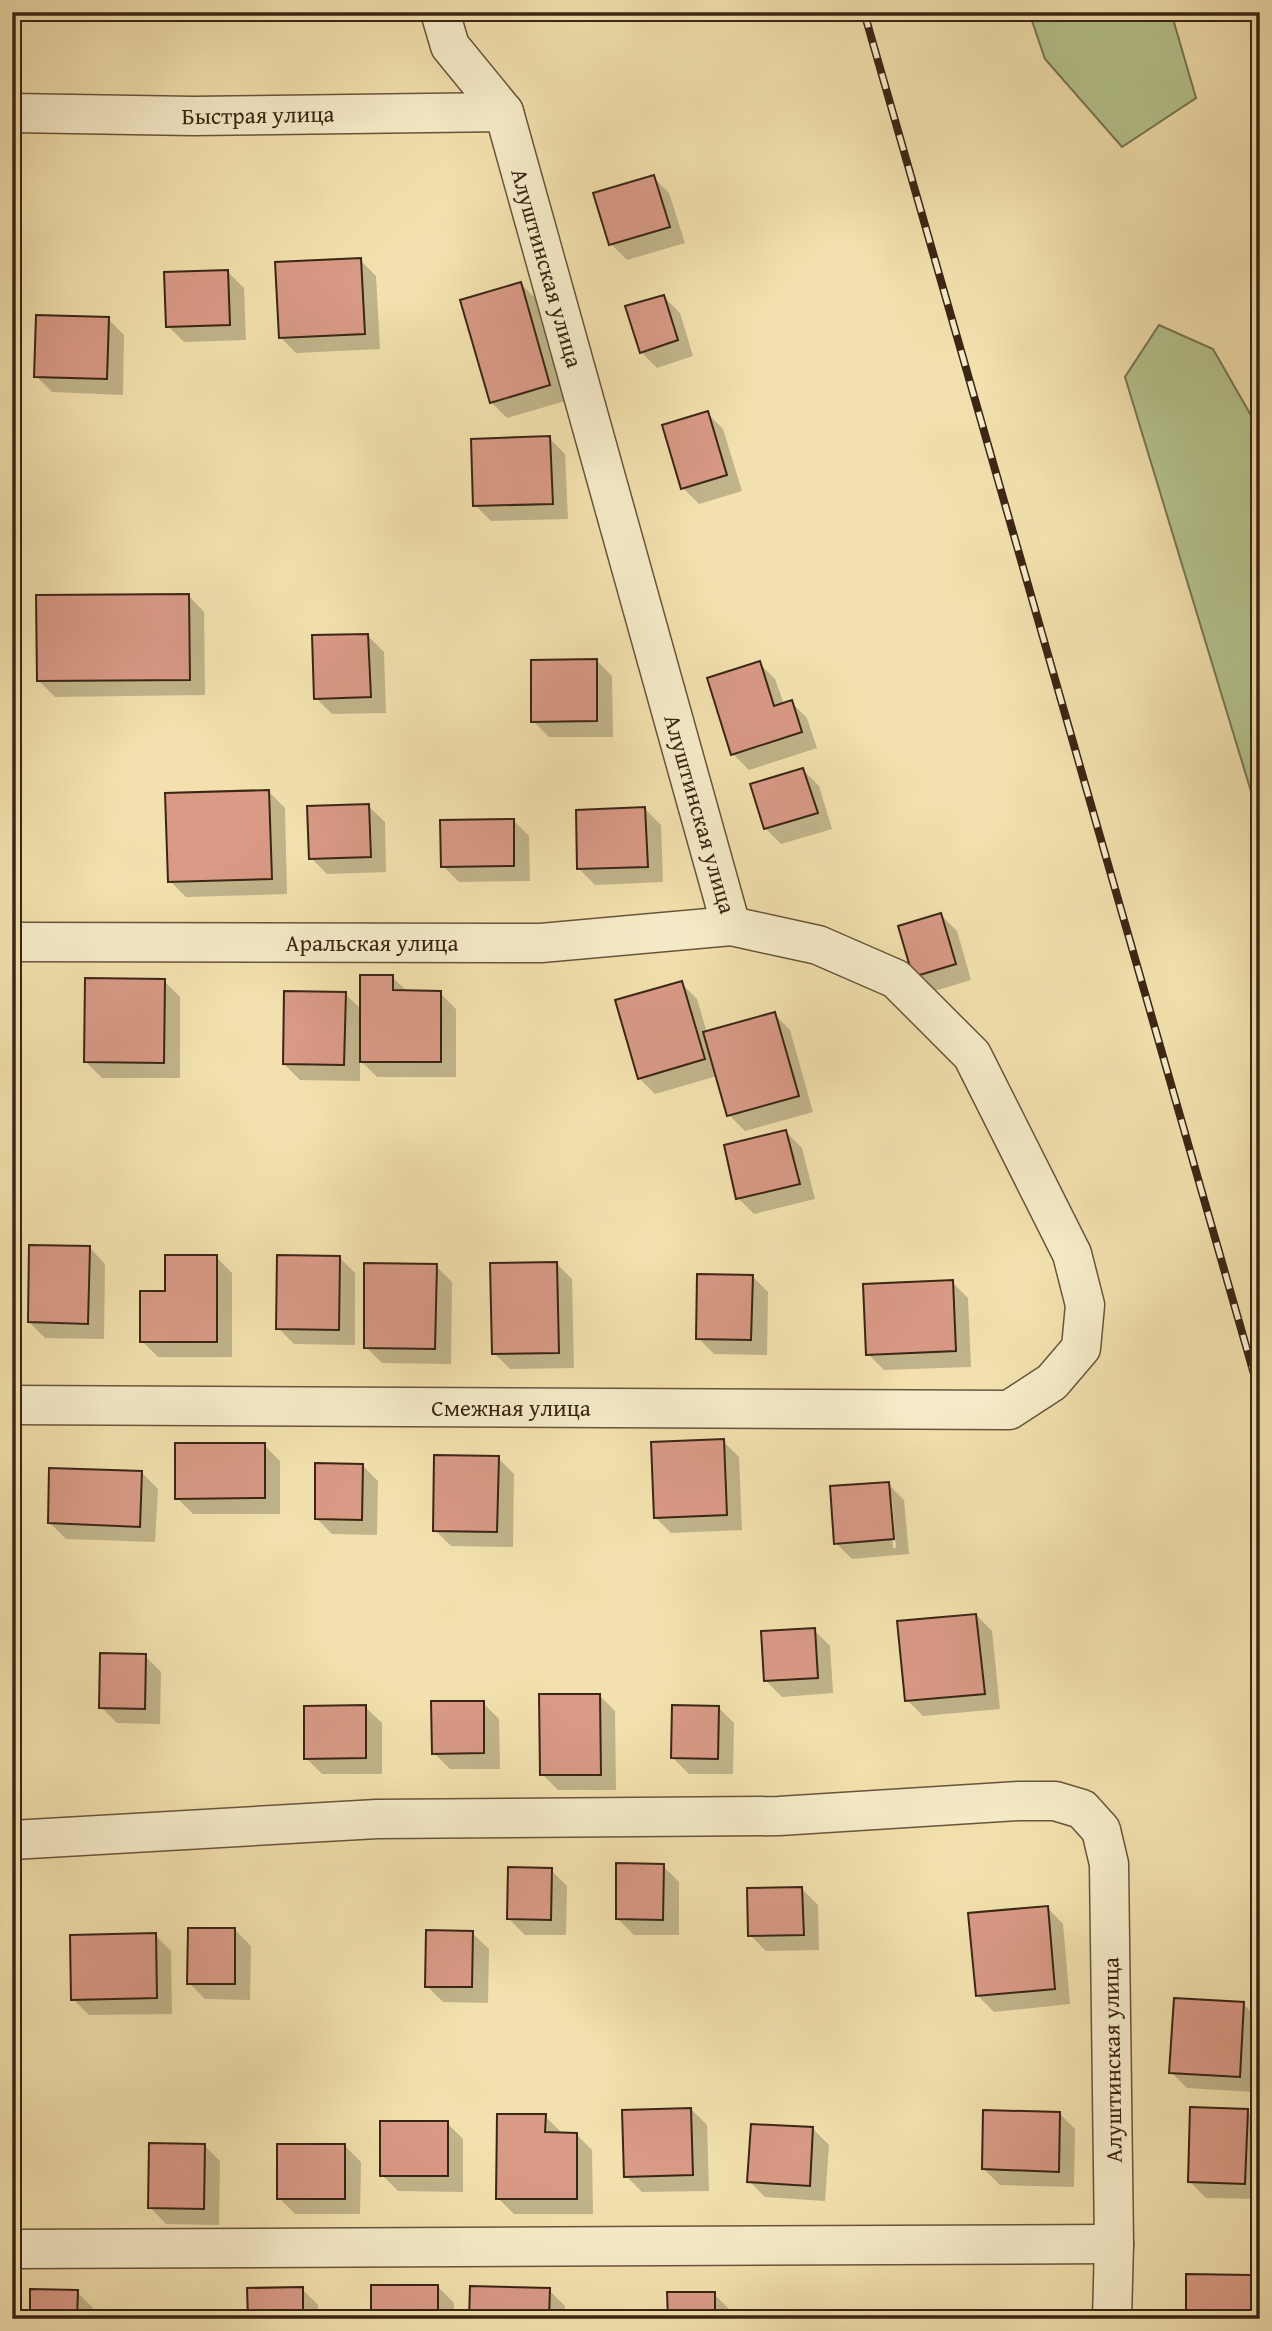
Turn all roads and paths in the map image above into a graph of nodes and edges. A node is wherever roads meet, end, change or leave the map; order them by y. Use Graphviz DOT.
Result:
graph roads {
  1 [pos="440,12"];
  2 [pos="504,112"];
  3 [pos="12,113"];
  4 [pos="731,926"];
  5 [pos="12,942"];
  6 [pos="12,1405"];
  7 [pos="1009,1410"];
  8 [pos="12,1840"];
  9 [pos="1114,2244"];
  10 [pos="12,2249"];
  11 [pos="1112,2319"];
  1 -- 2 [label="street"];
  2 -- 3 [label="street, Быстрая улица"];
  2 -- 4 [label="street, Алуштинская улица"];
  4 -- 5 [label="street, Аральская улица"];
  4 -- 7 [label="street, Алуштинская улица"];
  6 -- 7 [label="street, Смежная улица"];
  8 -- 9 [label="street, Алуштинская улица"];
  9 -- 10 [label="street"];
  9 -- 11 [label="street, Алуштинская улица"];
}
